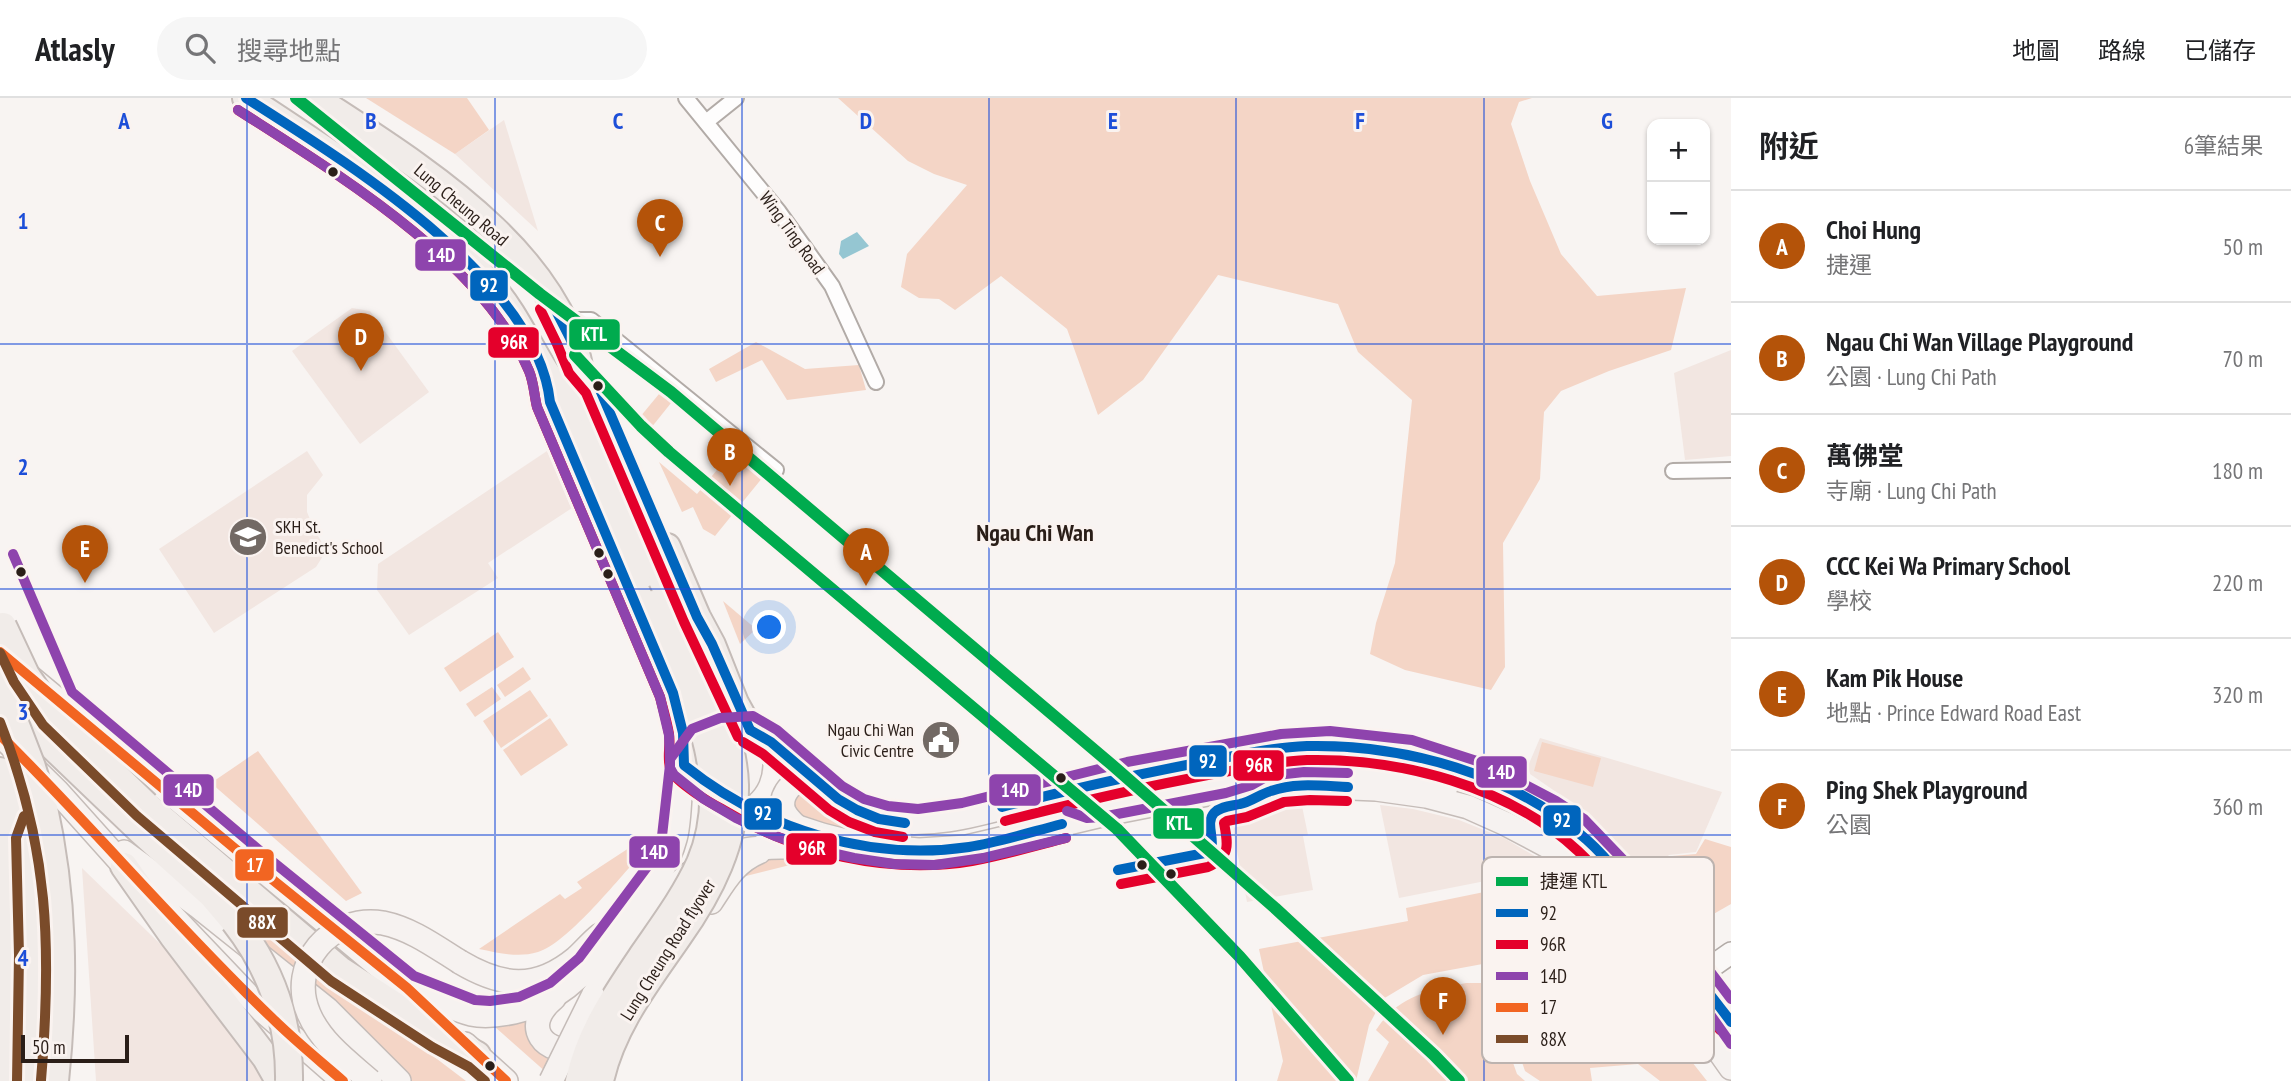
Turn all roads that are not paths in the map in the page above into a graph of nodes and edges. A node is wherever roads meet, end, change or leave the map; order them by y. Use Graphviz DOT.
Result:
graph roads {
  1 [pos="246,98"];
  2 [pos="315,98"];
  3 [pos="686,98"];
  4 [pos="736,98"];
  5 [pos="706,122"];
  6 [pos="562,320"];
  7 [pos="876,382"];
  8 [pos="569,383"];
  9 [pos="776,470"];
  10 [pos="1731,470"];
  11 [pos="1673,471"];
  12 [pos="654,583"];
  13 [pos="0,620"];
  14 [pos="0,652"];
  15 [pos="0,684"];
  16 [pos="0,696"];
  17 [pos="750,730"];
  18 [pos="0,735"];
  19 [pos="684,764"];
  20 [pos="1373,764"];
  21 [pos="0,771"];
  22 [pos="820,785"];
  23 [pos="724,796"];
  24 [pos="11,811"];
  25 [pos="85,823"];
  26 [pos="918,823"];
  27 [pos="799,828"];
  28 [pos="1589,844"];
  29 [pos="880,848"];
  30 [pos="768,849"];
  31 [pos="1557,851"];
  32 [pos="1565,857"];
  33 [pos="1602,857"];
  34 [pos="124,866"];
  35 [pos="629,916"];
  36 [pos="1731,953"];
  37 [pos="1714,965"];
  38 [pos="407,988"];
  39 [pos="558,995"];
  40 [pos="1714,998"];
  41 [pos="635,1016"];
  42 [pos="1731,1022"];
  43 [pos="1714,1044"];
  44 [pos="477,1055"];
  45 [pos="1731,1068"];
  46 [pos="59,1073"];
  47 [pos="3,1081"];
  48 [pos="28,1081"];
  49 [pos="279,1081"];
  50 [pos="289,1081"];
  51 [pos="342,1081"];
  52 [pos="370,1081"];
  53 [pos="399,1081"];
  54 [pos="506,1081"];
  55 [pos="551,1081"];
  56 [pos="579,1081"];
  57 [pos="600,1081"];
  58 [pos="607,1081"];
  1 -- 8 [label="highway, Lung Cheung Road"];
  2 -- 6 [label="highway, Lung Cheung Road"];
  3 -- 5 [label="street, Wing Ting Road"];
  4 -- 5 [label="street"];
  5 -- 7 [label="street, Wing Ting Road"];
  6 -- 8 [label="highway, Lung Cheung Road"];
  6 -- 9 [label="street"];
  8 -- 12 [label="highway, Lung Cheung Road"];
  8 -- 17 [label="highway"];
  8 -- 19 [label="highway"];
  10 -- 11 [label="street"];
  12 -- 56 [label="highway, Lung Cheung Road flyover, bridge"];
  12 -- 57 [label="highway, Lung Cheung Road flyover, bridge"];
  13 -- 44 [label="highway, bridge"];
  14 -- 38 [label="main road"];
  15 -- 46 [label="highway, bridge"];
  16 -- 50 [label="highway, bridge"];
  17 -- 19 [label="main road"];
  17 -- 22 [label="main road"];
  17 -- 23 [label="main road"];
  18 -- 25 [label="main road"];
  19 -- 23 [label="main road"];
  19 -- 35 [label="main road"];
  20 -- 26 [label="main road"];
  20 -- 28 [label="main road"];
  20 -- 31 [label="main road"];
  21 -- 24 [label="highway"];
  22 -- 26 [label="main road"];
  22 -- 27 [label="main road"];
  23 -- 27 [label="main road"];
  24 -- 47 [label="highway"];
  24 -- 48 [label="highway"];
  25 -- 34 [label="main road"];
  25 -- 53 [label="main road"];
  26 -- 28 [label="main road"];
  27 -- 29 [label="main road"];
  28 -- 33 [label="main road"];
  29 -- 30 [label="main road"];
  29 -- 31 [label="main road"];
  30 -- 41 [label="main road"];
  30 -- 55 [label="main road, bridge"];
  31 -- 32 [label="main road"];
  34 -- 49 [label="highway"];
  34 -- 51 [label="main road"];
  35 -- 39 [label="main road"];
  35 -- 52 [label="main road, bridge"];
  36 -- 37 [label="main road"];
  38 -- 39 [label="main road"];
  38 -- 44 [label="main road"];
  39 -- 41 [label="main road"];
  40 -- 42 [label="main road"];
  41 -- 58 [label="main road"];
  43 -- 45 [label="main road"];
  44 -- 54 [label="main road"];
}
